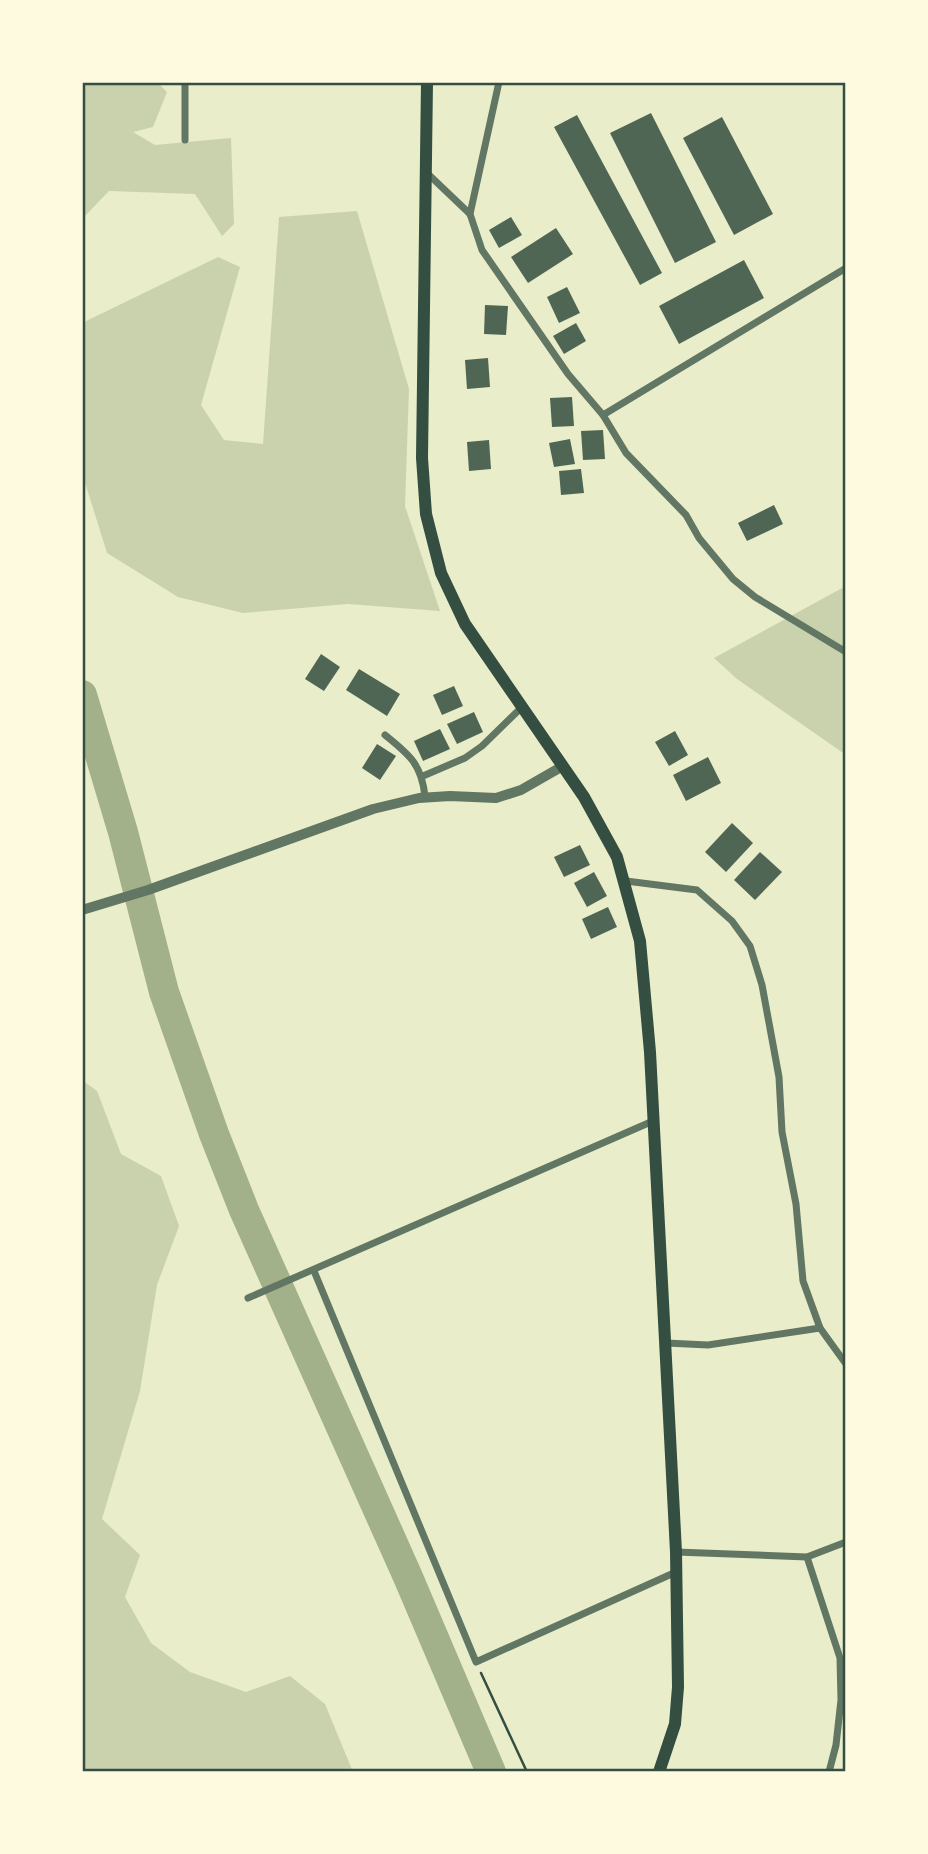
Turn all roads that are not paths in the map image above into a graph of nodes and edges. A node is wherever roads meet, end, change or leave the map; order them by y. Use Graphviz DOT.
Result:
graph roads {
  1 [pos="185,82"];
  2 [pos="426,82"];
  3 [pos="499,82"];
  4 [pos="185,140"];
  5 [pos="427,173"];
  6 [pos="470,215"];
  7 [pos="846,268"];
  8 [pos="603,415"];
  9 [pos="846,652"];
  10 [pos="522,707"];
  11 [pos="385,735"];
  12 [pos="564,766"];
  13 [pos="423,776"];
  14 [pos="425,797"];
  15 [pos="626,881"];
  16 [pos="82,910"];
  17 [pos="653,1121"];
  18 [pos="312,1272"];
  19 [pos="248,1298"];
  20 [pos="820,1328"];
  21 [pos="666,1343"];
  22 [pos="846,1364"];
  23 [pos="846,1542"];
  24 [pos="676,1552"];
  25 [pos="807,1557"];
  26 [pos="676,1572"];
  27 [pos="659,1772"];
  28 [pos="829,1772"];
  1 -- 4 [label="street"];
  2 -- 5 [label="main road"];
  3 -- 6 [label="street"];
  5 -- 6 [label="street"];
  5 -- 10 [label="main road"];
  6 -- 8 [label="street"];
  7 -- 8 [label="street"];
  8 -- 9 [label="street"];
  10 -- 12 [label="main road"];
  10 -- 13 [label="street"];
  11 -- 13 [label="street"];
  12 -- 14 [label="street"];
  12 -- 15 [label="main road"];
  13 -- 14 [label="street"];
  14 -- 16 [label="street"];
  15 -- 17 [label="main road"];
  15 -- 20 [label="street"];
  17 -- 18 [label="street"];
  17 -- 21 [label="main road"];
  18 -- 19 [label="street"];
  18 -- 26 [label="street"];
  20 -- 21 [label="street"];
  20 -- 22 [label="street"];
  21 -- 24 [label="main road"];
  23 -- 25 [label="street"];
  24 -- 25 [label="street"];
  24 -- 26 [label="main road"];
  25 -- 28 [label="street"];
  26 -- 27 [label="main road"];
}
